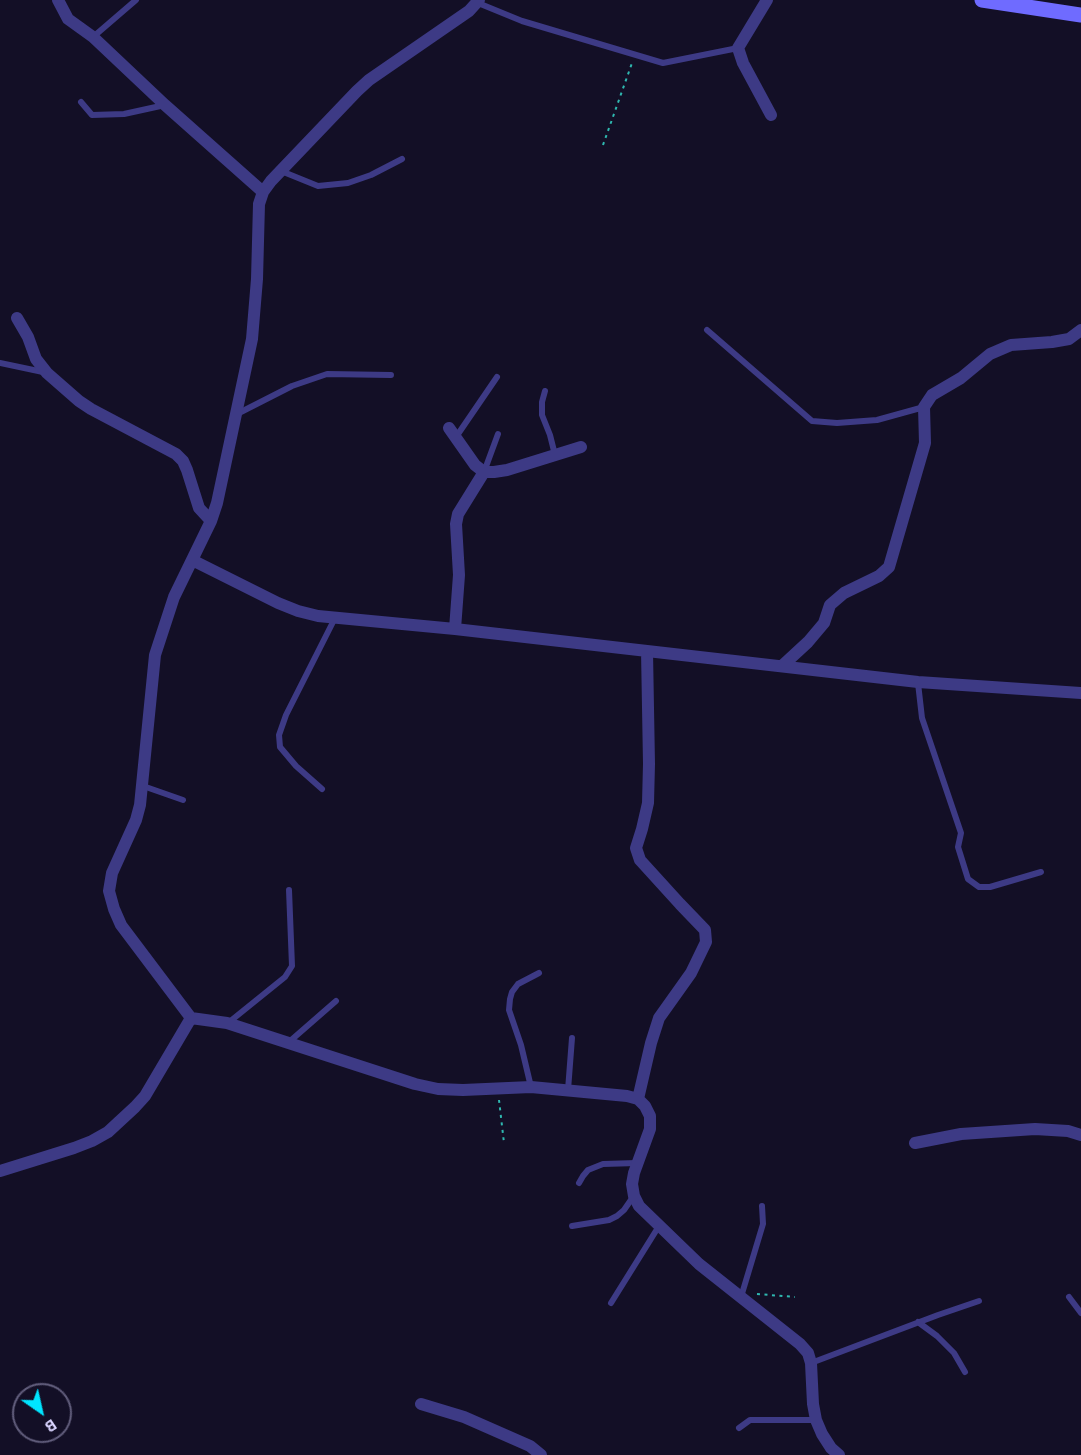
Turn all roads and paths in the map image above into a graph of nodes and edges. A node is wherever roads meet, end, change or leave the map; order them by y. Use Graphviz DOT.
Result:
graph roads {
  1 [pos="58,0"];
  2 [pos="136,0"];
  3 [pos="767,0"];
  4 [pos="982,0"];
  5 [pos="478,1"];
  6 [pos="1081,15"];
  7 [pos="93,37"];
  8 [pos="738,48"];
  9 [pos="635,55"];
  10 [pos="81,102"];
  11 [pos="165,105"];
  12 [pos="771,115"];
  13 [pos="603,145"];
  14 [pos="402,159"];
  15 [pos="280,171"];
  16 [pos="263,192"];
  17 [pos="16,318"];
  18 [pos="707,330"];
  19 [pos="1081,330"];
  20 [pos="0,363"];
  21 [pos="47,373"];
  22 [pos="391,375"];
  23 [pos="497,377"];
  24 [pos="545,391"];
  25 [pos="924,407"];
  26 [pos="236,414"];
  27 [pos="452,433"];
  28 [pos="498,434"];
  29 [pos="581,447"];
  30 [pos="555,455"];
  31 [pos="484,472"];
  32 [pos="211,520"];
  33 [pos="192,560"];
  34 [pos="336,618"];
  35 [pos="455,629"];
  36 [pos="647,651"];
  37 [pos="782,666"];
  38 [pos="918,682"];
  39 [pos="1081,693"];
  40 [pos="142,785"];
  41 [pos="322,789"];
  42 [pos="183,800"];
  43 [pos="1041,872"];
  44 [pos="289,890"];
  45 [pos="539,973"];
  46 [pos="336,1001"];
  47 [pos="191,1018"];
  48 [pos="227,1023"];
  49 [pos="572,1038"];
  50 [pos="289,1043"];
  51 [pos="531,1087"];
  52 [pos="497,1089"];
  53 [pos="568,1091"];
  54 [pos="638,1099"];
  55 [pos="1081,1135"];
  56 [pos="504,1143"];
  57 [pos="915,1143"];
  58 [pos="638,1163"];
  59 [pos="0,1171"];
  60 [pos="579,1183"];
  61 [pos="634,1196"];
  62 [pos="762,1206"];
  63 [pos="572,1226"];
  64 [pos="659,1226"];
  65 [pos="742,1295"];
  66 [pos="795,1297"];
  67 [pos="1069,1297"];
  68 [pos="979,1301"];
  69 [pos="611,1303"];
  70 [pos="1081,1313"];
  71 [pos="918,1322"];
  72 [pos="811,1363"];
  73 [pos="965,1371"];
  74 [pos="421,1404"];
  75 [pos="816,1420"];
  76 [pos="739,1428"];
  77 [pos="832,1453"];
  78 [pos="541,1455"];
  1 -- 7 [label="street"];
  2 -- 7 [label="lane"];
  3 -- 8 [label="street"];
  4 -- 6 [label="main road"];
  5 -- 9 [label="lane"];
  5 -- 15 [label="street"];
  7 -- 11 [label="street"];
  8 -- 9 [label="lane"];
  8 -- 12 [label="street"];
  9 -- 13 [label="path"];
  10 -- 11 [label="lane"];
  11 -- 16 [label="street"];
  14 -- 15 [label="lane"];
  15 -- 16 [label="street"];
  16 -- 26 [label="street"];
  17 -- 21 [label="street"];
  18 -- 25 [label="lane"];
  19 -- 25 [label="street"];
  20 -- 21 [label="lane"];
  21 -- 32 [label="street"];
  22 -- 26 [label="lane"];
  23 -- 27 [label="lane"];
  24 -- 30 [label="lane"];
  25 -- 37 [label="street"];
  26 -- 32 [label="street"];
  27 -- 31 [label="street"];
  28 -- 31 [label="lane"];
  29 -- 30 [label="street"];
  30 -- 31 [label="street"];
  31 -- 35 [label="street"];
  32 -- 33 [label="street"];
  33 -- 34 [label="street"];
  33 -- 40 [label="street"];
  34 -- 35 [label="street"];
  34 -- 41 [label="lane"];
  35 -- 36 [label="street"];
  36 -- 37 [label="street"];
  36 -- 54 [label="street"];
  37 -- 38 [label="street"];
  38 -- 39 [label="street"];
  38 -- 43 [label="lane"];
  40 -- 42 [label="lane"];
  40 -- 47 [label="street"];
  44 -- 48 [label="lane"];
  45 -- 51 [label="lane"];
  46 -- 50 [label="lane"];
  47 -- 48 [label="street"];
  47 -- 59 [label="street"];
  48 -- 50 [label="street"];
  49 -- 53 [label="lane"];
  50 -- 52 [label="street"];
  51 -- 52 [label="street"];
  51 -- 53 [label="street"];
  52 -- 56 [label="path"];
  53 -- 54 [label="street"];
  54 -- 58 [label="street"];
  55 -- 57 [label="street"];
  58 -- 60 [label="lane"];
  58 -- 61 [label="street"];
  61 -- 63 [label="lane"];
  61 -- 64 [label="street"];
  62 -- 65 [label="lane"];
  64 -- 65 [label="street"];
  64 -- 69 [label="lane"];
  65 -- 66 [label="path"];
  65 -- 72 [label="street"];
  67 -- 70 [label="lane"];
  68 -- 71 [label="lane"];
  71 -- 72 [label="lane"];
  71 -- 73 [label="lane"];
  72 -- 75 [label="street"];
  74 -- 78 [label="street"];
  75 -- 76 [label="lane"];
  75 -- 77 [label="street"];
}
